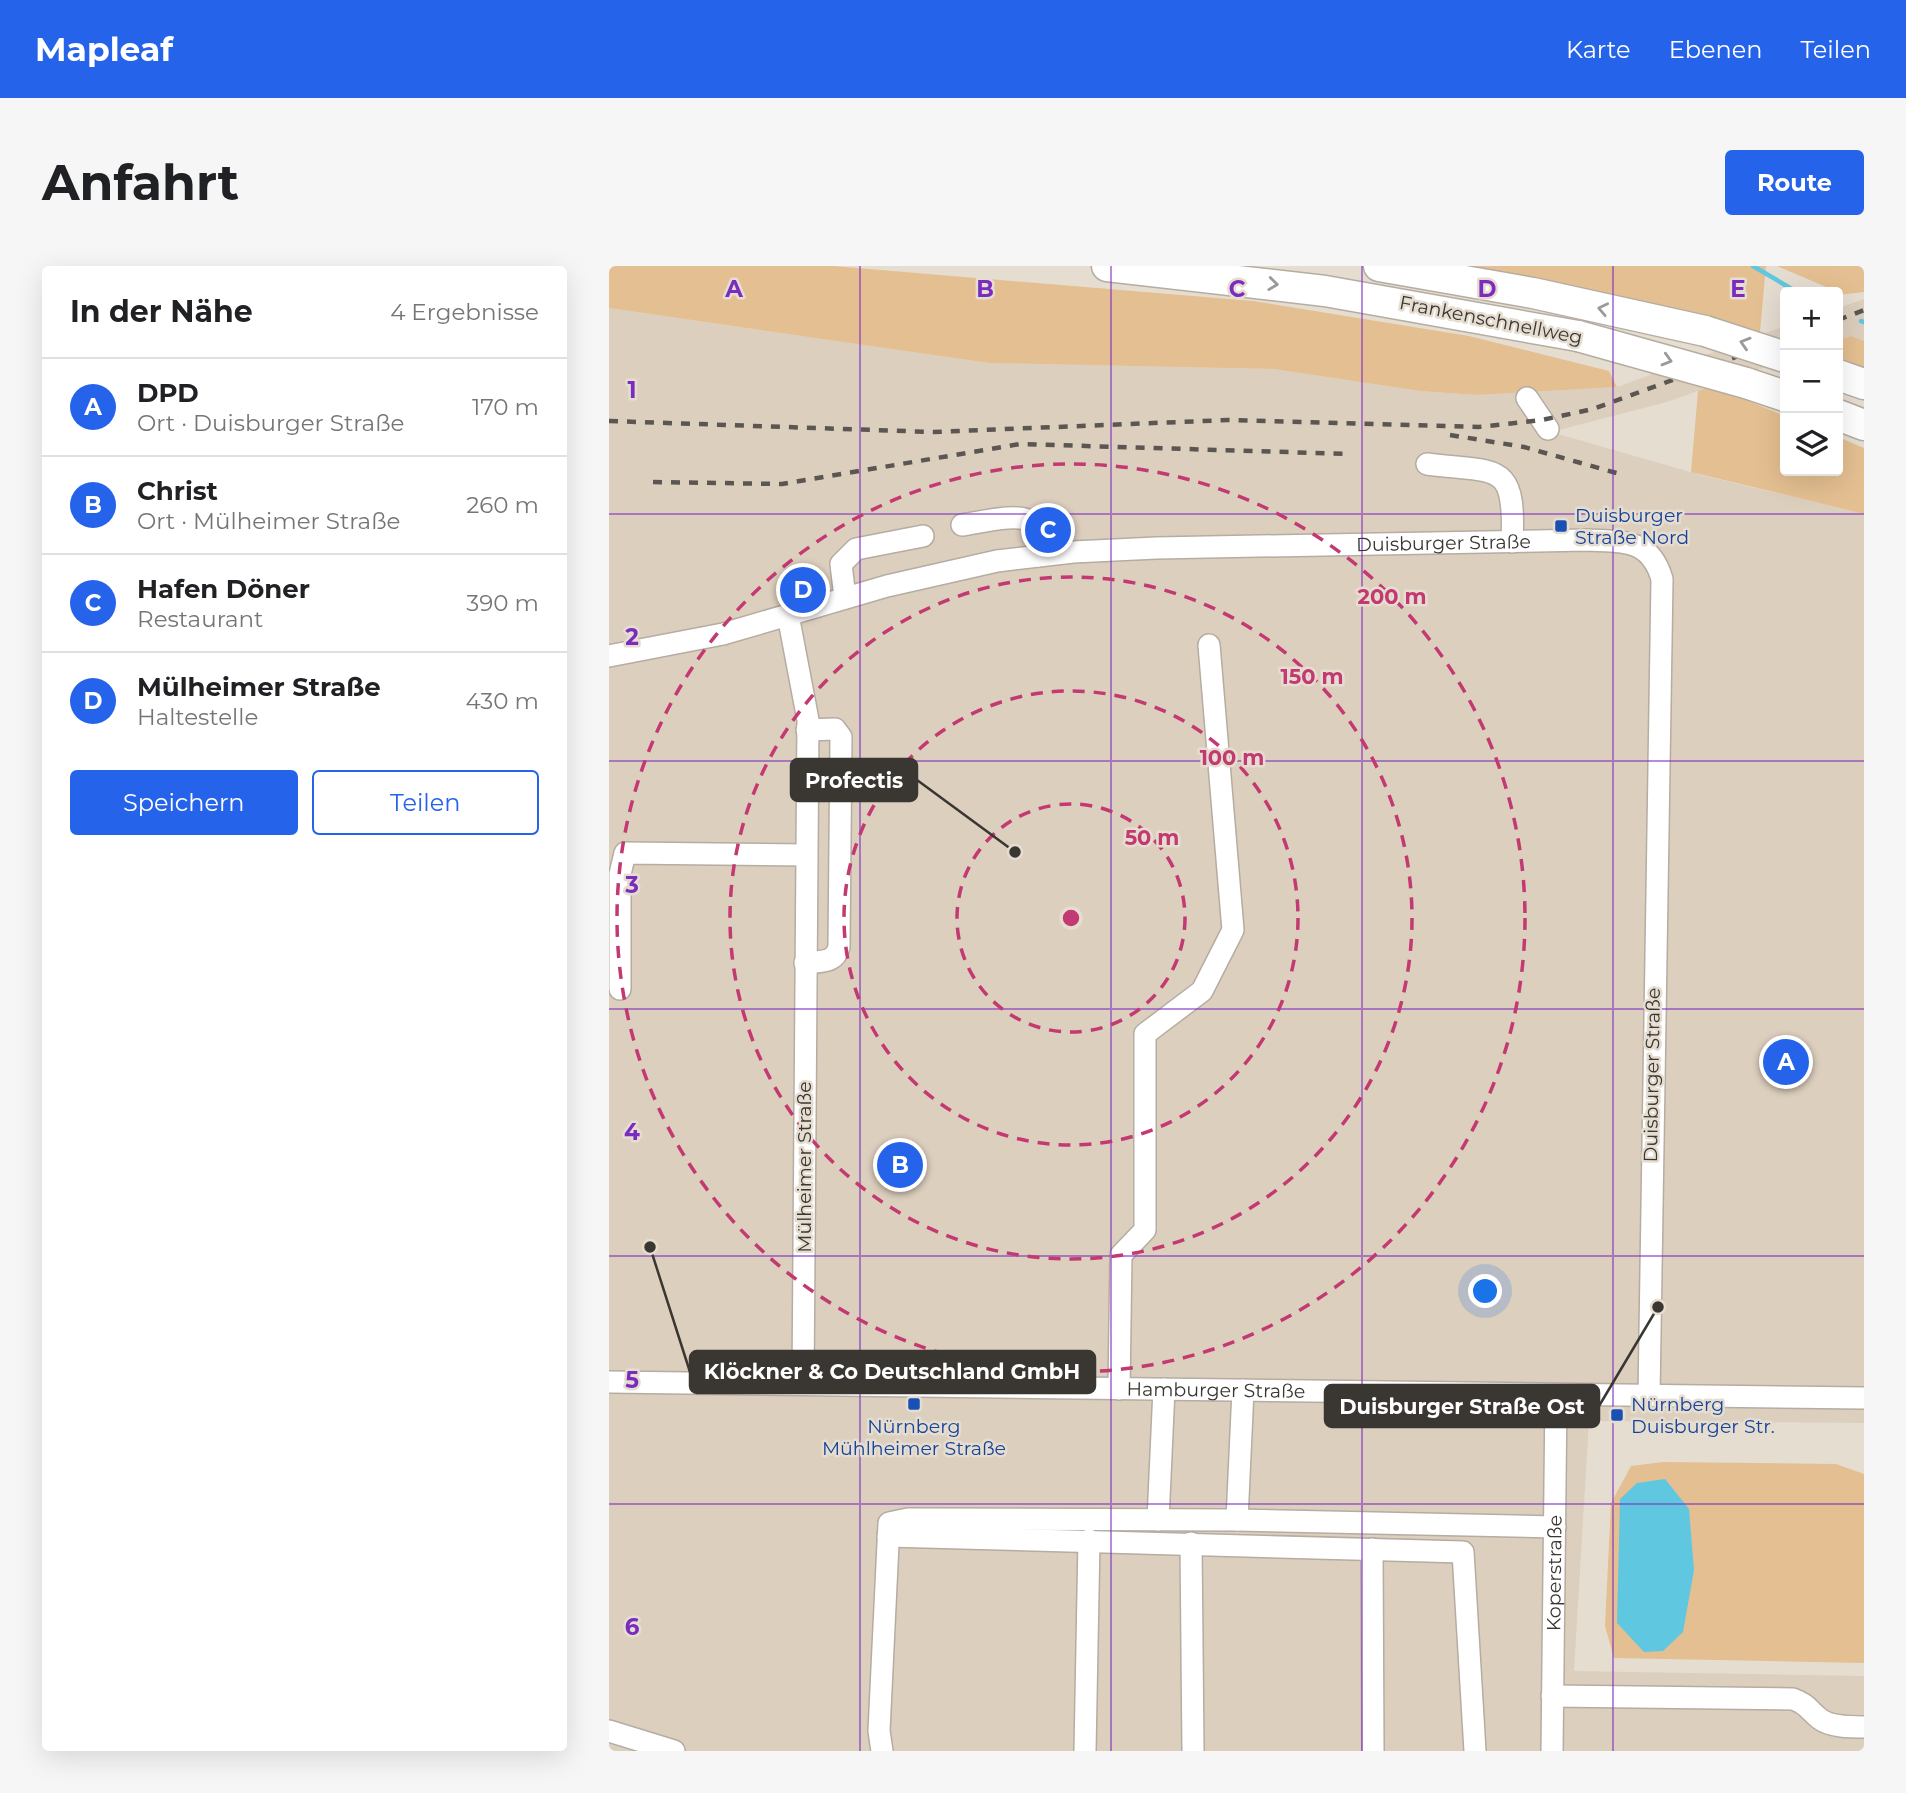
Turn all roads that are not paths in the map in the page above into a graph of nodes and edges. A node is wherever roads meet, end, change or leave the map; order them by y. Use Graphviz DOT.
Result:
graph roads {
  1 [pos="1107,266"];
  2 [pos="1379,266"];
  3 [pos="1780,356"];
  4 [pos="1780,394"];
  5 [pos="1527,398"];
  6 [pos="1843,417"];
  7 [pos="1864,425"];
  8 [pos="1548,429"];
  9 [pos="1427,464"];
  10 [pos="961,525"];
  11 [pos="923,536"];
  12 [pos="1512,541"];
  13 [pos="1038,556"];
  14 [pos="845,598"];
  15 [pos="788,615"];
  16 [pos="1209,645"];
  17 [pos="609,656"];
  18 [pos="807,730"];
  19 [pos="806,855"];
  20 [pos="805,962"];
  21 [pos="620,989"];
  22 [pos="609,1382"];
  23 [pos="803,1384"];
  24 [pos="1119,1389"];
  25 [pos="1164,1389"];
  26 [pos="1243,1390"];
  27 [pos="1556,1395"];
  28 [pos="1649,1396"];
  29 [pos="1864,1398"];
  30 [pos="1158,1520"];
  31 [pos="1237,1520"];
  32 [pos="1555,1527"];
  33 [pos="888,1536"];
  34 [pos="1089,1540"];
  35 [pos="1191,1544"];
  36 [pos="1372,1549"];
  37 [pos="1552,1696"];
  38 [pos="1864,1727"];
  39 [pos="609,1731"];
  40 [pos="674,1751"];
  41 [pos="882,1751"];
  42 [pos="1085,1751"];
  43 [pos="1193,1751"];
  44 [pos="1373,1751"];
  45 [pos="1475,1751"];
  46 [pos="1552,1751"];
  1 -- 4 [label="highway, Frankenschnellweg, one-way, bridge"];
  3 -- 2 [label="highway, Frankenschnellweg, one-way, bridge"];
  5 -- 8 [label="street"];
  6 -- 7 [label="highway"];
  9 -- 12 [label="street"];
  10 -- 13 [label="street"];
  11 -- 14 [label="street"];
  12 -- 13 [label="street, Duisburger Straße"];
  12 -- 28 [label="street, Duisburger Straße"];
  13 -- 14 [label="street, Duisburger Straße"];
  14 -- 15 [label="street, Duisburger Straße"];
  15 -- 17 [label="street, Duisburger Straße"];
  15 -- 18 [label="street, Mülheimer Straße"];
  16 -- 24 [label="street"];
  18 -- 19 [label="street, Mülheimer Straße"];
  18 -- 20 [label="street"];
  19 -- 20 [label="street, Mülheimer Straße"];
  19 -- 21 [label="street"];
  20 -- 23 [label="street, Mülheimer Straße"];
  22 -- 23 [label="street, Hamburger Straße"];
  23 -- 24 [label="street, Hamburger Straße"];
  24 -- 25 [label="street, Hamburger Straße"];
  25 -- 26 [label="street, Hamburger Straße"];
  25 -- 30 [label="street"];
  26 -- 27 [label="street, Hamburger Straße"];
  26 -- 31 [label="street"];
  27 -- 28 [label="street, Hamburger Straße"];
  27 -- 32 [label="street, Koperstraße"];
  28 -- 29 [label="street, Hamburger Straße"];
  30 -- 31 [label="street"];
  30 -- 33 [label="street"];
  31 -- 32 [label="street"];
  32 -- 37 [label="street, Koperstraße"];
  33 -- 34 [label="street"];
  33 -- 41 [label="street"];
  34 -- 35 [label="street"];
  34 -- 42 [label="street"];
  35 -- 36 [label="street"];
  35 -- 43 [label="street"];
  36 -- 44 [label="street"];
  36 -- 45 [label="street"];
  37 -- 38 [label="street"];
  37 -- 46 [label="street, Koperstraße"];
  39 -- 40 [label="street"];
}
